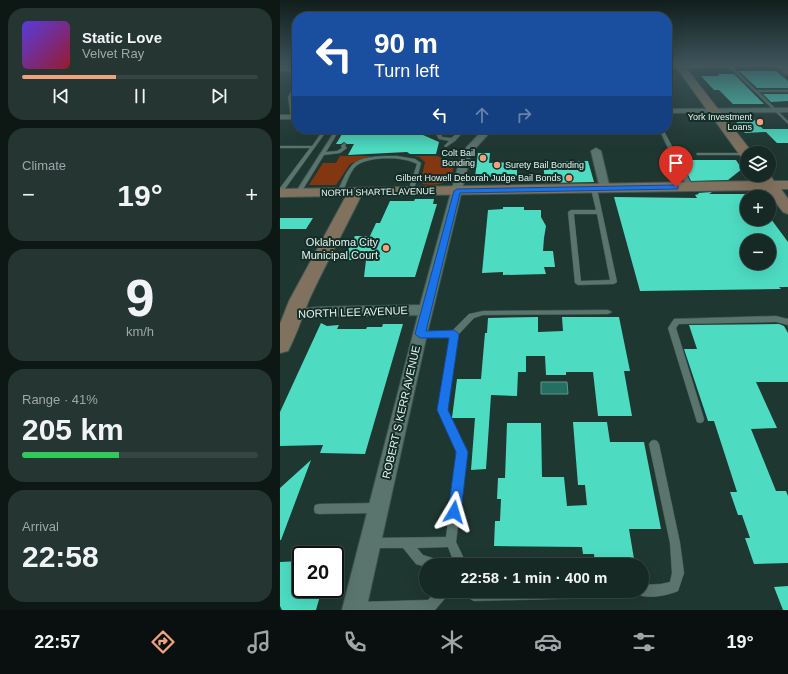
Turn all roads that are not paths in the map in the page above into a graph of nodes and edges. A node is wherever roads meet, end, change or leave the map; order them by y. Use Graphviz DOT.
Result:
graph roads {
  1 [pos="698,91"];
  2 [pos="773,91"];
  3 [pos="756,92"];
  4 [pos="292,94"];
  5 [pos="292,105"];
  6 [pos="775,110"];
  7 [pos="788,110"];
  8 [pos="672,111"];
  9 [pos="713,111"];
  10 [pos="280,117"];
  11 [pos="292,117"];
  12 [pos="782,117"];
  13 [pos="788,117"];
  14 [pos="788,123"];
  15 [pos="322,134"];
  16 [pos="334,134"];
  17 [pos="438,134"];
  18 [pos="459,134"];
  19 [pos="484,134"];
  20 [pos="664,134"];
  21 [pos="453,140"];
  22 [pos="350,144"];
  23 [pos="313,146"];
  24 [pos="446,146"];
  25 [pos="740,146"];
  26 [pos="280,147"];
  27 [pos="596,151"];
  28 [pos="323,154"];
  29 [pos="699,154"];
  30 [pos="740,154"];
  31 [pos="744,182"];
  32 [pos="768,182"];
  33 [pos="775,182"];
  34 [pos="788,185"];
  35 [pos="690,187"];
  36 [pos="600,189"];
  37 [pos="457,191"];
  38 [pos="411,192"];
  39 [pos="280,193"];
  40 [pos="298,193"];
  41 [pos="348,193"];
  42 [pos="788,209"];
  43 [pos="599,212"];
  44 [pos="426,310"];
  45 [pos="608,312"];
  46 [pos="287,315"];
  47 [pos="788,322"];
  48 [pos="420,334"];
  49 [pos="454,334"];
  50 [pos="280,345"];
  51 [pos="700,419"];
  52 [pos="654,444"];
  53 [pos="378,508"];
  54 [pos="319,509"];
  55 [pos="370,542"];
  56 [pos="405,542"];
  57 [pos="451,542"];
  58 [pos="458,558"];
  59 [pos="419,559"];
  60 [pos="649,591"];
  61 [pos="438,598"];
  62 [pos="354,609"];
  1 -- 9 [label="main road"];
  2 -- 3 [label="lane"];
  3 -- 6 [label="lane"];
  4 -- 5 [label="lane"];
  6 -- 7 [label="street"];
  6 -- 9 [label="street"];
  6 -- 12 [label="lane"];
  8 -- 9 [label="street"];
  9 -- 25 [label="main road"];
  10 -- 11 [label="street"];
  12 -- 13 [label="lane"];
  12 -- 14 [label="lane"];
  15 -- 23 [label="lane"];
  16 -- 28 [label="lane"];
  17 -- 21 [label="lane"];
  18 -- 21 [label="lane"];
  19 -- 37 [label="street, ROBERT S KERR AVENUE"];
  20 -- 35 [label="lane"];
  21 -- 24 [label="lane"];
  22 -- 28 [label="lane"];
  23 -- 26 [label="lane"];
  23 -- 39 [label="lane"];
  27 -- 36 [label="street"];
  28 -- 40 [label="lane"];
  29 -- 30 [label="lane"];
  31 -- 35 [label="main road, NORTH SHARTEL AVENUE"];
  32 -- 42 [label="main road"];
  33 -- 34 [label="main road, NORTH SHARTEL AVENUE"];
  35 -- 36 [label="main road, NORTH SHARTEL AVENUE"];
  36 -- 37 [label="main road, NORTH SHARTEL AVENUE"];
  36 -- 43 [label="lane"];
  37 -- 38 [label="main road, NORTH SHARTEL AVENUE"];
  37 -- 44 [label="street, ROBERT S KERR AVENUE"];
  38 -- 41 [label="main road, NORTH SHARTEL AVENUE"];
  38 -- 41 [label="lane"];
  39 -- 40 [label="main road, NORTH SHARTEL AVENUE"];
  40 -- 41 [label="main road, NORTH SHARTEL AVENUE"];
  41 -- 46 [label="main road"];
  43 -- 43 [label="lane"];
  44 -- 46 [label="street, NORTH LEE AVENUE"];
  44 -- 48 [label="street, ROBERT S KERR AVENUE"];
  45 -- 49 [label="lane"];
  46 -- 50 [label="main road"];
  47 -- 51 [label="lane"];
  48 -- 49 [label="lane"];
  48 -- 53 [label="street, ROBERT S KERR AVENUE"];
  49 -- 57 [label="lane"];
  52 -- 60 [label="lane"];
  53 -- 54 [label="lane"];
  53 -- 55 [label="street, ROBERT S KERR AVENUE"];
  55 -- 56 [label="lane"];
  55 -- 62 [label="street, ROBERT S KERR AVENUE"];
  56 -- 57 [label="lane"];
  56 -- 59 [label="lane"];
  57 -- 58 [label="lane"];
  61 -- 62 [label="lane"];
}
